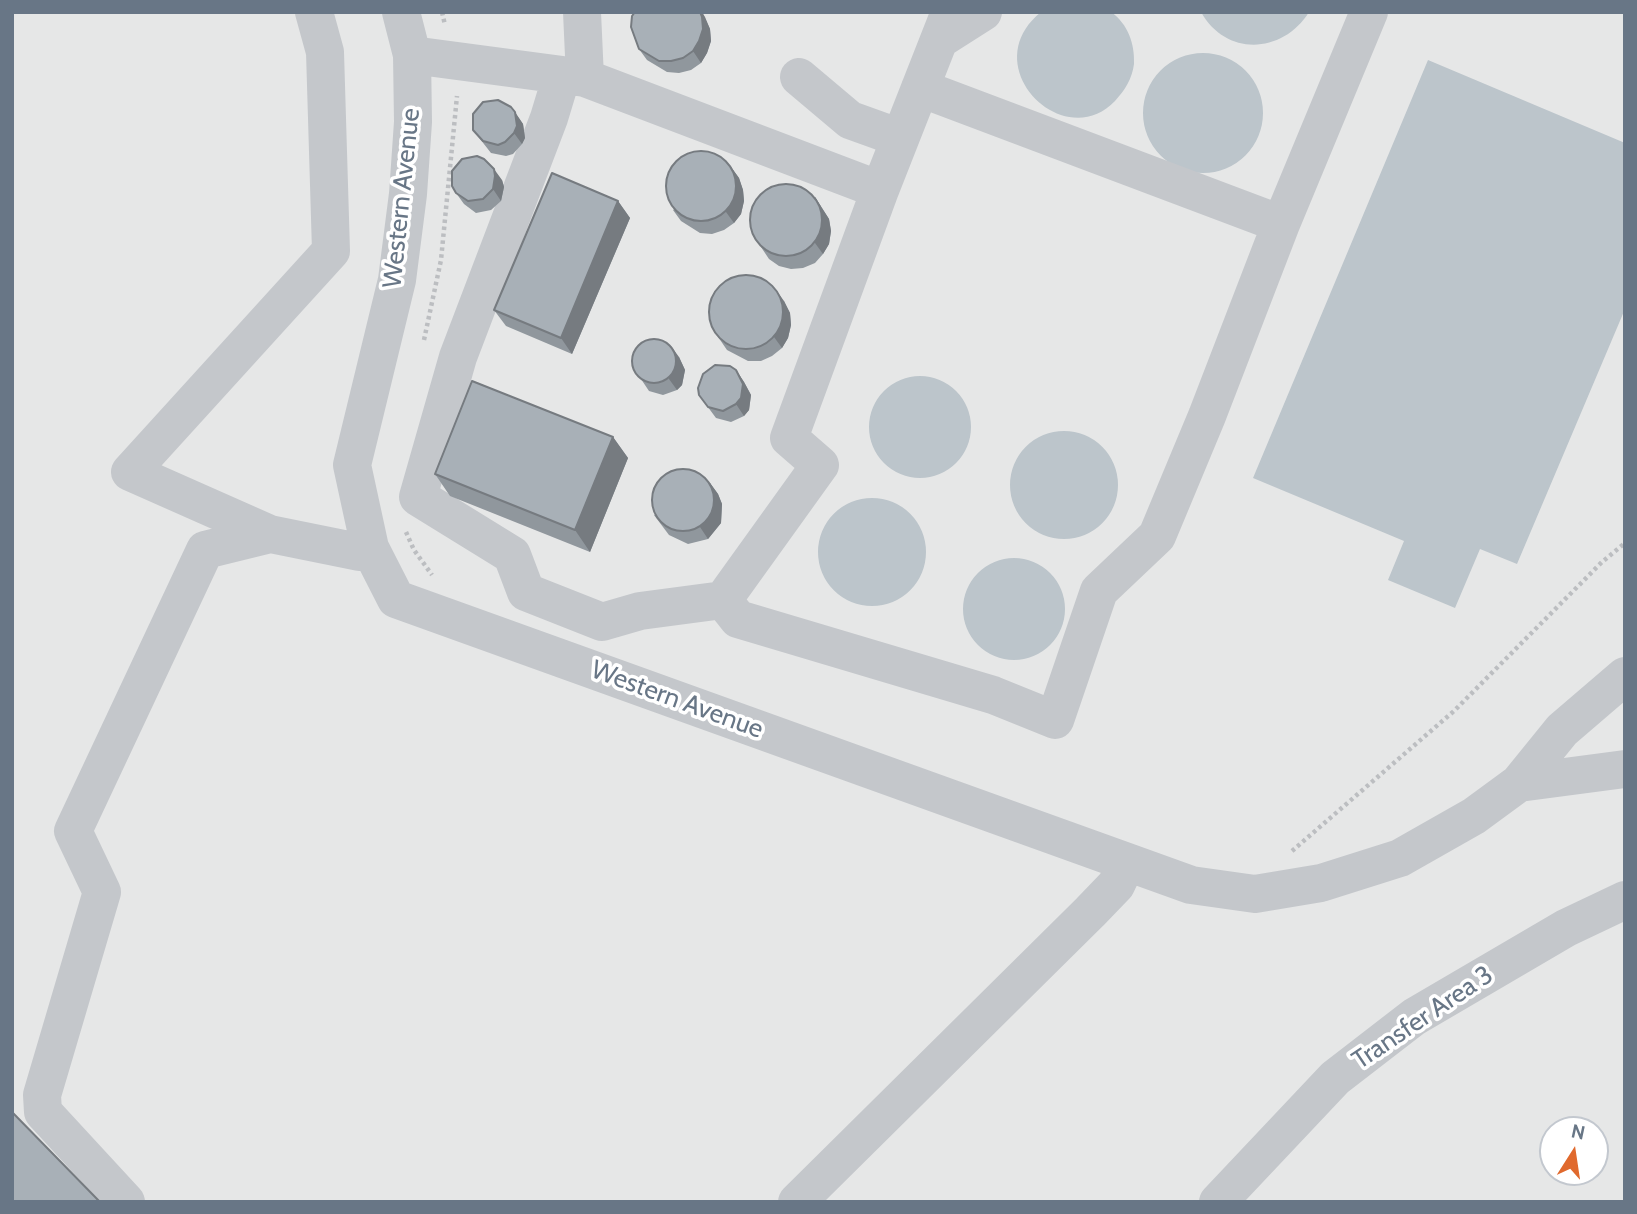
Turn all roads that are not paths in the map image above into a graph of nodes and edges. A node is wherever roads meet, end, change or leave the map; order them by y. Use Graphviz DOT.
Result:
graph roads {
  1 [pos="314,12"];
  2 [pos="401,12"];
  3 [pos="582,12"];
  4 [pos="983,12"];
  5 [pos="1369,12"];
  6 [pos="945,26"];
  7 [pos="412,55"];
  8 [pos="573,77"];
  9 [pos="799,77"];
  10 [pos="920,88"];
  11 [pos="900,138"];
  12 [pos="880,190"];
  13 [pos="1281,225"];
  14 [pos="270,534"];
  15 [pos="370,548"];
  16 [pos="723,600"];
  17 [pos="1625,676"];
  18 [pos="1625,769"];
  19 [pos="1519,783"];
  20 [pos="1127,862"];
  21 [pos="1625,900"];
  22 [pos="126,1202"];
  23 [pos="797,1202"];
  24 [pos="1218,1202"];
  1 -- 14 [label="street"];
  2 -- 7 [label="street, Western Avenue"];
  3 -- 8 [label="street"];
  4 -- 6 [label="street"];
  5 -- 13 [label="street"];
  6 -- 10 [label="street"];
  7 -- 8 [label="street"];
  7 -- 15 [label="street, Western Avenue"];
  8 -- 12 [label="street"];
  8 -- 16 [label="street"];
  9 -- 11 [label="street"];
  10 -- 11 [label="street"];
  10 -- 13 [label="street"];
  11 -- 12 [label="street"];
  12 -- 16 [label="street"];
  13 -- 16 [label="street"];
  14 -- 15 [label="street"];
  14 -- 22 [label="street"];
  15 -- 20 [label="street, Western Avenue"];
  17 -- 19 [label="street"];
  18 -- 19 [label="street"];
  19 -- 20 [label="street, Western Avenue"];
  20 -- 23 [label="street"];
  21 -- 24 [label="street, Transfer Area 3"];
}
